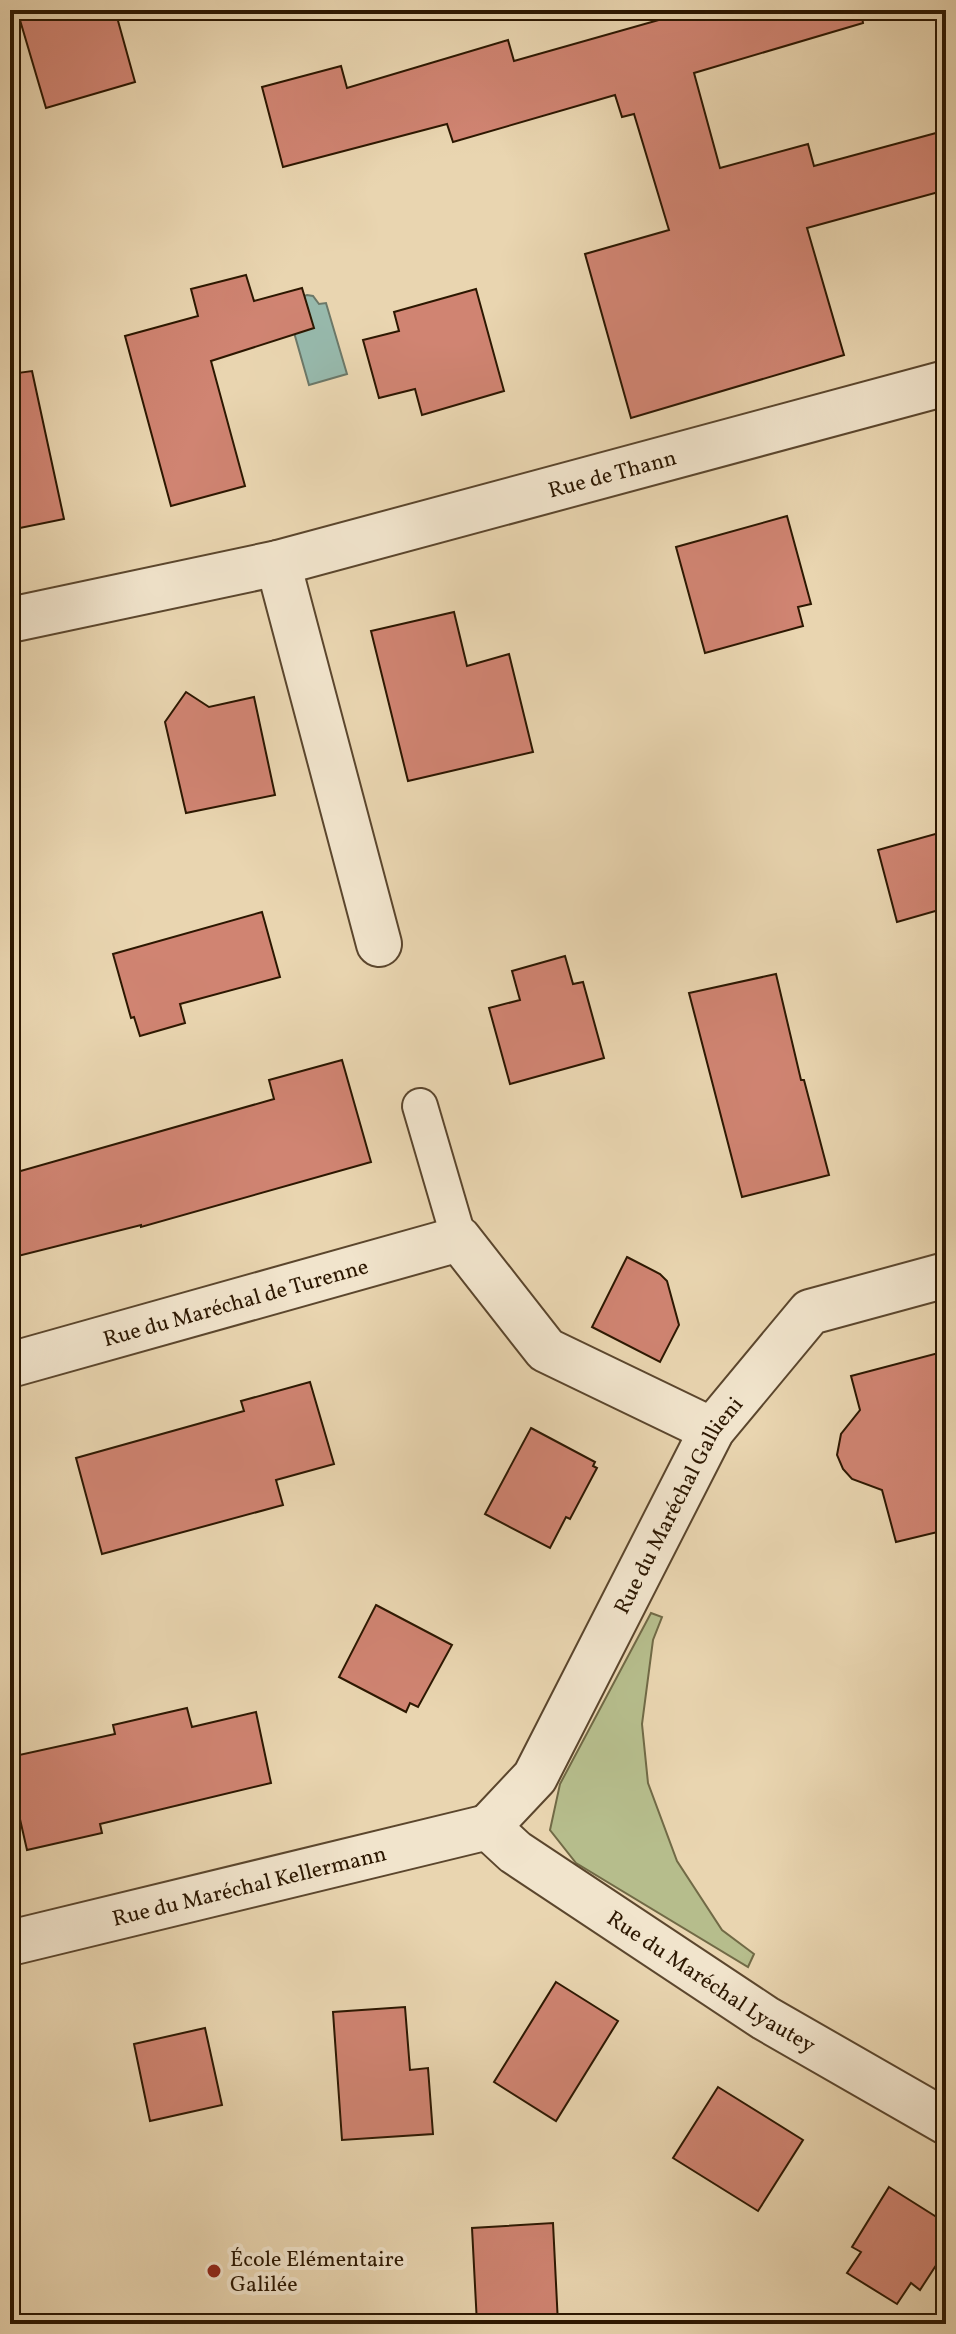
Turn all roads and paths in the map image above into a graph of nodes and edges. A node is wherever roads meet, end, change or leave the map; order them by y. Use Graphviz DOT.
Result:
graph roads {
  1 [pos="946,383"];
  2 [pos="278,563"];
  3 [pos="10,620"];
  4 [pos="379,944"];
  5 [pos="420,1106"];
  6 [pos="459,1239"];
  7 [pos="946,1275"];
  8 [pos="10,1365"];
  9 [pos="712,1430"];
  10 [pos="488,1827"];
  11 [pos="10,1943"];
  12 [pos="946,2122"];
  1 -- 2 [label="street, Rue de Thann"];
  2 -- 3 [label="street, Rue de Thann"];
  2 -- 4 [label="street"];
  5 -- 6 [label="lane"];
  6 -- 8 [label="street, Rue du Maréchal de Turenne"];
  6 -- 9 [label="street"];
  7 -- 9 [label="street, Rue du Maréchal Gallieni"];
  9 -- 10 [label="street, Rue du Maréchal Gallieni"];
  10 -- 11 [label="street, Rue du Maréchal Kellermann"];
  10 -- 12 [label="street, Rue du Maréchal Lyautey"];
}
